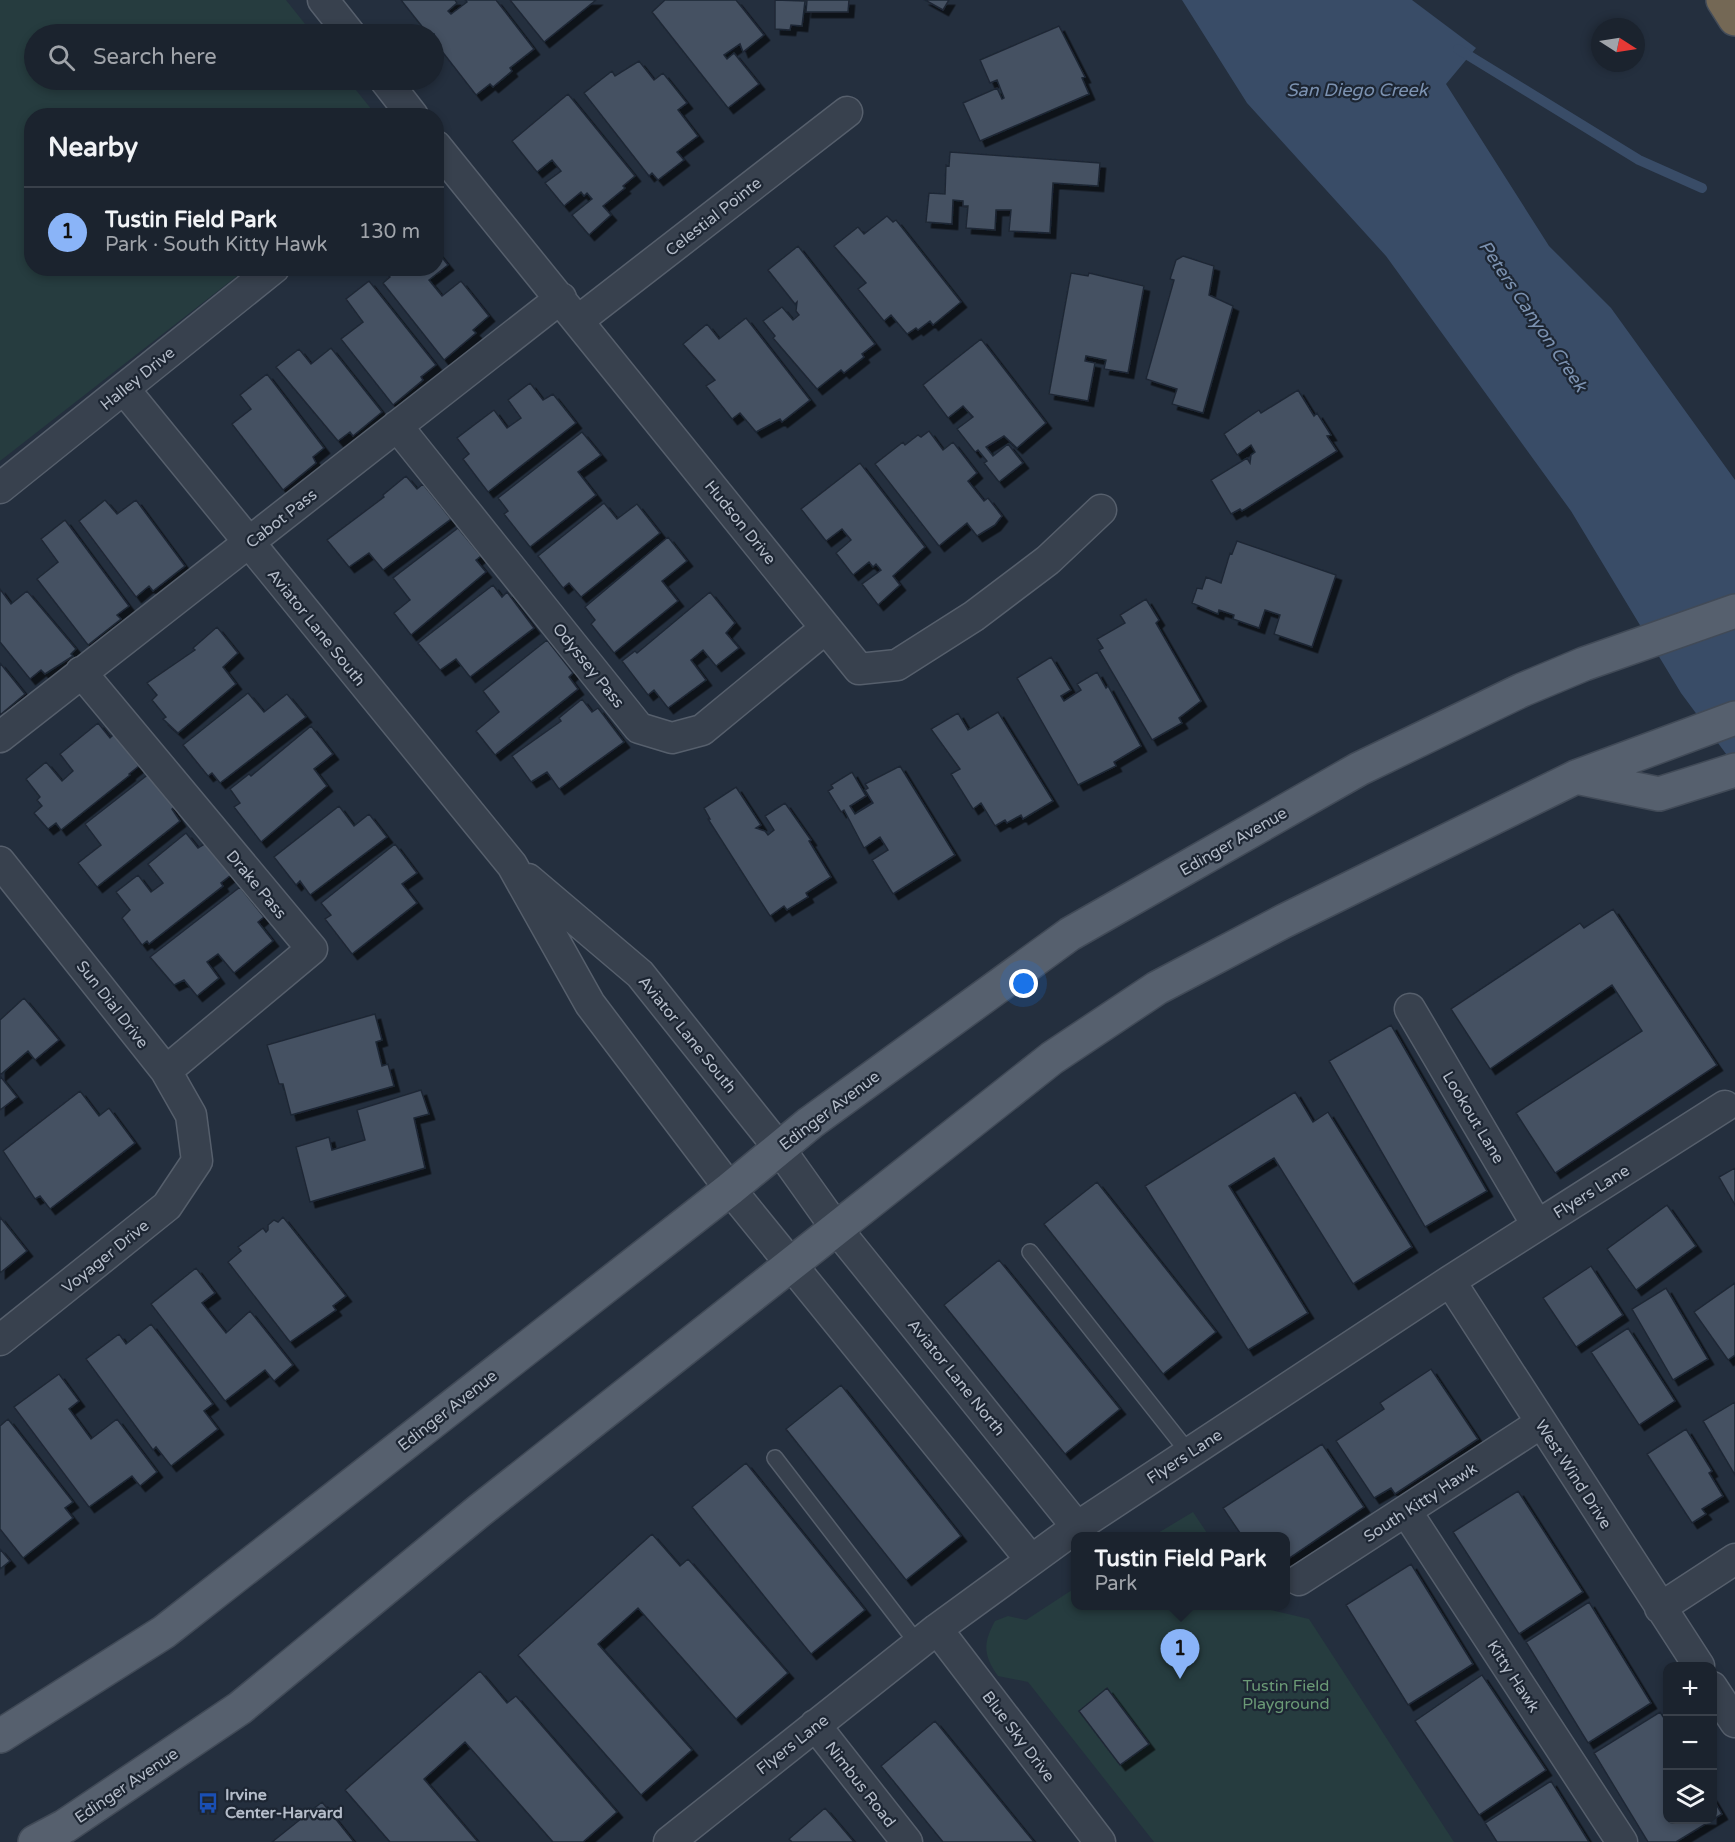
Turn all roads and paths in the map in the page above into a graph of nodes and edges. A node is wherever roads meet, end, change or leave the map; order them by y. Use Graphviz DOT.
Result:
graph roads {
  1 [pos="323,0"];
  2 [pos="1723,0"];
  3 [pos="1735,19"];
  4 [pos="342,24"];
  5 [pos="393,90"];
  6 [pos="407,108"];
  7 [pos="847,112"];
  8 [pos="444,156"];
  9 [pos="264,276"];
  10 [pos="570,309"];
  11 [pos="124,389"];
  12 [pos="397,426"];
  13 [pos="0,488"];
  14 [pos="1101,510"];
  15 [pos="248,543"];
  16 [pos="1735,611"];
  17 [pos="826,628"];
  18 [pos="81,672"];
  19 [pos="1735,718"];
  20 [pos="0,737"];
  21 [pos="1735,770"];
  22 [pos="1576,777"];
  23 [pos="0,862"];
  24 [pos="512,865"];
  25 [pos="1410,1009"];
  26 [pos="166,1071"];
  27 [pos="1725,1106"];
  28 [pos="779,1148"];
  29 [pos="197,1161"];
  30 [pos="730,1189"];
  31 [pos="1537,1225"];
  32 [pos="836,1228"];
  33 [pos="1030,1252"];
  34 [pos="792,1263"];
  35 [pos="1450,1281"];
  36 [pos="0,1340"];
  37 [pos="1541,1423"];
  38 [pos="1189,1453"];
  39 [pos="775,1458"];
  40 [pos="1407,1511"];
  41 [pos="1077,1527"];
  42 [pos="1735,1559"];
  43 [pos="1031,1560"];
  44 [pos="1299,1580"];
  45 [pos="1660,1608"];
  46 [pos="928,1637"];
  47 [pos="1696,1662"];
  48 [pos="1717,1693"];
  49 [pos="1735,1722"];
  50 [pos="815,1725"];
  51 [pos="0,1736"];
  52 [pos="35,1842"];
  53 [pos="669,1842"];
  54 [pos="907,1842"];
  55 [pos="1100,1842"];
  56 [pos="1622,1842"];
  1 -- 4 [label="street"];
  2 -- 3 [label="highway"];
  5 -- 6 [label="street"];
  7 -- 10 [label="street, Celestial Pointe"];
  8 -- 10 [label="street, Hudson Drive"];
  9 -- 11 [label="street, Halley Drive"];
  10 -- 12 [label="street, Cabot Pass"];
  10 -- 17 [label="street, Hudson Drive"];
  11 -- 13 [label="street, Halley Drive"];
  11 -- 15 [label="street, Aviator Lane South"];
  12 -- 15 [label="street, Cabot Pass"];
  12 -- 17 [label="street, Odyssey Pass"];
  14 -- 17 [label="street, Hudson Drive"];
  15 -- 18 [label="street, Cabot Pass"];
  15 -- 24 [label="street, Aviator Lane South"];
  16 -- 28 [label="main road, Edinger Avenue"];
  18 -- 20 [label="street, Cabot Pass"];
  18 -- 26 [label="street, Drake Pass"];
  19 -- 22 [label="main road, Edinger Avenue"];
  21 -- 22 [label="main road"];
  22 -- 32 [label="main road, Edinger Avenue"];
  23 -- 26 [label="street, Sun Dial Drive"];
  24 -- 28 [label="street, Aviator Lane South"];
  24 -- 30 [label="street, Aviator Lane South"];
  25 -- 31 [label="street, Lookout Lane"];
  26 -- 29 [label="street, Sun Dial Drive"];
  27 -- 31 [label="street, Flyers Lane"];
  28 -- 30 [label="main road, Edinger Avenue"];
  28 -- 32 [label="street, Aviator Lane South"];
  29 -- 36 [label="street, Voyager Drive"];
  30 -- 34 [label="street, Aviator Lane South"];
  30 -- 51 [label="main road, Edinger Avenue"];
  31 -- 35 [label="street, Flyers Lane"];
  32 -- 34 [label="main road, Edinger Avenue"];
  32 -- 41 [label="street, Aviator Lane North"];
  33 -- 38 [label="lane"];
  34 -- 43 [label="street"];
  34 -- 52 [label="main road, Edinger Avenue"];
  35 -- 37 [label="street, West Wind Drive"];
  35 -- 38 [label="street, Flyers Lane"];
  37 -- 40 [label="street, South Kitty Hawk"];
  37 -- 45 [label="street, West Wind Drive"];
  38 -- 41 [label="street, Flyers Lane"];
  39 -- 46 [label="lane"];
  40 -- 44 [label="street, South Kitty Hawk"];
  40 -- 56 [label="street, Kitty Hawk"];
  41 -- 43 [label="street, Flyers Lane"];
  42 -- 45 [label="street"];
  43 -- 46 [label="street, Flyers Lane"];
  45 -- 47 [label="street, West Wind Drive"];
  46 -- 50 [label="street, Flyers Lane"];
  46 -- 55 [label="street, Blue Sky Drive"];
  48 -- 49 [label="street"];
  50 -- 53 [label="street, Flyers Lane"];
  50 -- 54 [label="street, Nimbus Road"];
}
